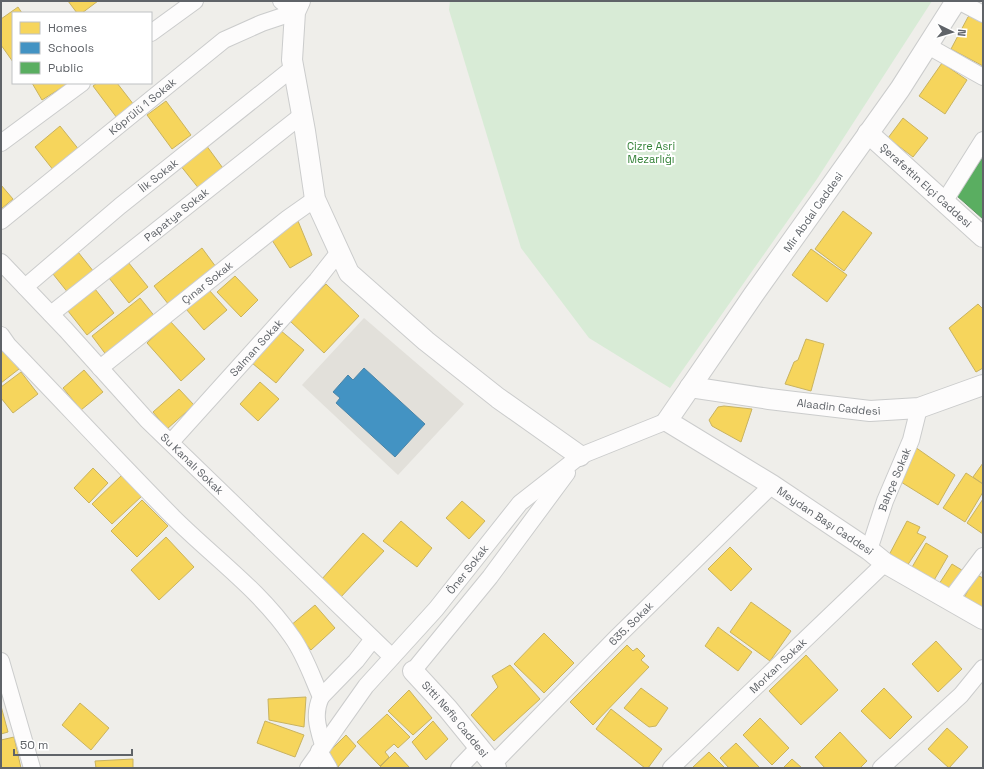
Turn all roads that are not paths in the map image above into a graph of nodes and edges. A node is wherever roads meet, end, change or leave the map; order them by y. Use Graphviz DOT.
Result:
graph roads {
  1 [pos="195,1"];
  2 [pos="957,1"];
  3 [pos="297,4"];
  4 [pos="983,14"];
  5 [pos="152,32"];
  6 [pos="928,46"];
  7 [pos="294,67"];
  8 [pos="983,77"];
  9 [pos="81,84"];
  10 [pos="302,115"];
  11 [pos="868,133"];
  12 [pos="983,140"];
  13 [pos="1,143"];
  14 [pos="316,199"];
  15 [pos="944,202"];
  16 [pos="1,220"];
  17 [pos="983,237"];
  18 [pos="339,252"];
  19 [pos="1,262"];
  20 [pos="25,287"];
  21 [pos="51,314"];
  22 [pos="1,335"];
  23 [pos="100,368"];
  24 [pos="983,385"];
  25 [pos="690,387"];
  26 [pos="919,408"];
  27 [pos="667,421"];
  28 [pos="170,442"];
  29 [pos="580,456"];
  30 [pos="772,485"];
  31 [pos="869,550"];
  32 [pos="983,556"];
  33 [pos="885,562"];
  34 [pos="950,600"];
  35 [pos="983,619"];
  36 [pos="373,639"];
  37 [pos="392,657"];
  38 [pos="1,661"];
  39 [pos="983,668"];
  40 [pos="413,670"];
  41 [pos="321,697"];
  42 [pos="479,747"];
  43 [pos="321,748"];
  44 [pos="494,766"];
  45 [pos="32,768"];
  46 [pos="308,768"];
  47 [pos="329,768"];
  48 [pos="459,768"];
  49 [pos="671,768"];
  50 [pos="881,768"];
  1 -- 5 [label="street"];
  2 -- 4 [label="street"];
  2 -- 6 [label="street, Mir Abdal Caddesi"];
  3 -- 7 [label="street"];
  3 -- 16 [label="street, Köprülü 1 Sokak"];
  6 -- 8 [label="street"];
  6 -- 11 [label="street, Mir Abdal Caddesi"];
  7 -- 10 [label="street"];
  7 -- 20 [label="street, İlk Sokak"];
  9 -- 13 [label="street"];
  10 -- 14 [label="street"];
  10 -- 21 [label="street, Papatya Sokak"];
  11 -- 15 [label="street, Şerafettin Elçi Caddesi"];
  11 -- 25 [label="street, Mir Abdal Caddesi"];
  12 -- 15 [label="street"];
  14 -- 18 [label="street"];
  14 -- 23 [label="street, Çınar Sokak"];
  15 -- 17 [label="street, Şerafettin Elçi Caddesi"];
  18 -- 28 [label="street, Salman Sokak"];
  18 -- 29 [label="street"];
  19 -- 20 [label="street, Su Kanalı Sokak"];
  20 -- 21 [label="street, Su Kanalı Sokak"];
  21 -- 23 [label="street, Su Kanalı Sokak"];
  22 -- 41 [label="street"];
  23 -- 28 [label="street, Su Kanalı Sokak"];
  24 -- 26 [label="street, Alaadin Caddesi"];
  25 -- 26 [label="street, Alaadin Caddesi"];
  25 -- 27 [label="street, Mir Abdal Caddesi"];
  26 -- 31 [label="street, Bahçe Sokak"];
  27 -- 29 [label="street, Öner Sokak"];
  27 -- 30 [label="street, Meydan Başı Caddesi"];
  28 -- 36 [label="street, Su Kanalı Sokak"];
  29 -- 37 [label="street, Öner Sokak"];
  29 -- 40 [label="street"];
  30 -- 31 [label="street, Meydan Başı Caddesi"];
  30 -- 44 [label="street, 635. Sokak"];
  31 -- 33 [label="street, Meydan Başı Caddesi"];
  32 -- 34 [label="street"];
  33 -- 34 [label="street, Meydan Başı Caddesi"];
  33 -- 49 [label="street, Morkan Sokak"];
  34 -- 35 [label="street, Meydan Başı Caddesi"];
  36 -- 37 [label="street, Su Kanalı Sokak"];
  36 -- 41 [label="street"];
  37 -- 43 [label="street, Öner Sokak"];
  38 -- 45 [label="street"];
  39 -- 50 [label="street"];
  40 -- 42 [label="street, Sitti Nefis Caddesi"];
  41 -- 43 [label="street"];
  42 -- 44 [label="street, Sitti Nefis Caddesi"];
  42 -- 48 [label="street"];
  43 -- 46 [label="street, Öner Sokak"];
  43 -- 47 [label="street"];
}
